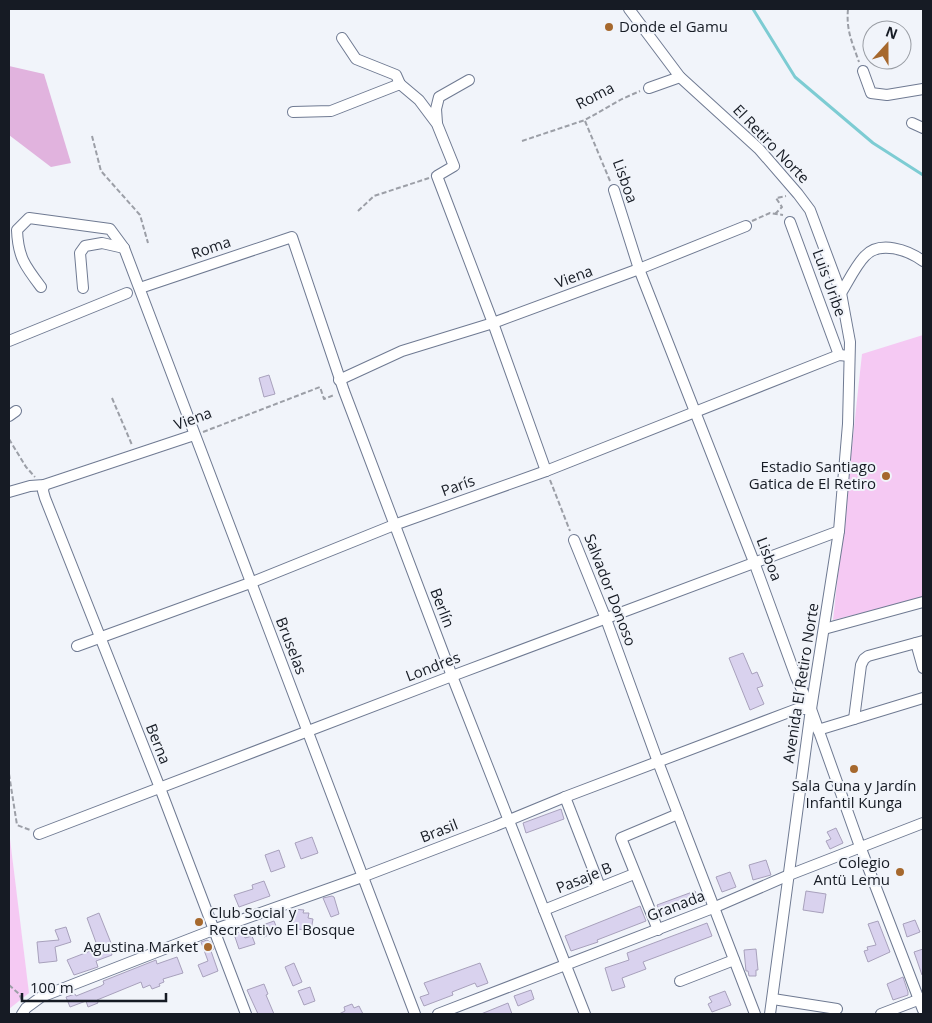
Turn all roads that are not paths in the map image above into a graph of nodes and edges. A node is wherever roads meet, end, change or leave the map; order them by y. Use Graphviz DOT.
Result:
graph roads {
  1 [pos="629,9"];
  2 [pos="342,38"];
  3 [pos="863,71"];
  4 [pos="680,77"];
  5 [pos="469,80"];
  6 [pos="400,84"];
  7 [pos="649,88"];
  8 [pos="923,89"];
  9 [pos="293,112"];
  10 [pos="912,123"];
  11 [pos="437,124"];
  12 [pos="923,128"];
  13 [pos="614,190"];
  14 [pos="790,222"];
  15 [pos="746,226"];
  16 [pos="292,237"];
  17 [pos="124,248"];
  18 [pos="923,261"];
  19 [pos="639,269"];
  20 [pos="41,287"];
  21 [pos="83,288"];
  22 [pos="140,288"];
  23 [pos="128,293"];
  24 [pos="841,293"];
  25 [pos="493,324"];
  26 [pos="9,341"];
  27 [pos="844,356"];
  28 [pos="339,380"];
  29 [pos="696,413"];
  30 [pos="194,435"];
  31 [pos="546,471"];
  32 [pos="44,485"];
  33 [pos="9,492"];
  34 [pos="394,525"];
  35 [pos="839,531"];
  36 [pos="574,540"];
  37 [pos="754,562"];
  38 [pos="250,583"];
  39 [pos="923,602"];
  40 [pos="606,619"];
  41 [pos="824,629"];
  42 [pos="99,637"];
  43 [pos="920,642"];
  44 [pos="77,646"];
  45 [pos="923,668"];
  46 [pos="452,676"];
  47 [pos="923,698"];
  48 [pos="811,709"];
  49 [pos="854,719"];
  50 [pos="308,730"];
  51 [pos="818,730"];
  52 [pos="658,762"];
  53 [pos="160,788"];
  54 [pos="565,797"];
  55 [pos="678,814"];
  56 [pos="509,820"];
  57 [pos="923,824"];
  58 [pos="38,834"];
  59 [pos="860,848"];
  60 [pos="634,874"];
  61 [pos="789,875"];
  62 [pos="362,877"];
  63 [pos="600,887"];
  64 [pos="713,908"];
  65 [pos="544,910"];
  66 [pos="213,930"];
  67 [pos="658,930"];
  68 [pos="734,960"];
  69 [pos="566,965"];
  70 [pos="680,981"];
  71 [pos="772,999"];
  72 [pos="922,1002"];
  73 [pos="837,1009"];
  74 [pos="24,1011"];
  75 [pos="246,1014"];
  76 [pos="415,1014"];
  77 [pos="438,1014"];
  78 [pos="585,1014"];
  79 [pos="755,1014"];
  80 [pos="770,1014"];
  81 [pos="881,1014"];
  1 -- 4 [label="street, El Retiro Norte"];
  2 -- 6 [label="street"];
  3 -- 8 [label="street"];
  4 -- 7 [label="street"];
  4 -- 24 [label="street, El Retiro Norte"];
  5 -- 11 [label="street"];
  6 -- 9 [label="street"];
  6 -- 11 [label="street"];
  10 -- 12 [label="street"];
  11 -- 25 [label="street"];
  13 -- 19 [label="street, Lisboa"];
  14 -- 27 [label="street, Luis Uribe"];
  15 -- 19 [label="street, Viena"];
  16 -- 22 [label="street, Roma"];
  16 -- 28 [label="street, Berlín"];
  17 -- 20 [label="street, Bruselas"];
  17 -- 21 [label="street"];
  17 -- 22 [label="street, Bruselas"];
  18 -- 24 [label="street"];
  19 -- 25 [label="street, Viena"];
  19 -- 29 [label="street, Lisboa"];
  22 -- 30 [label="street, Bruselas"];
  23 -- 26 [label="street"];
  24 -- 27 [label="street, El Retiro Norte"];
  25 -- 28 [label="street, Viena"];
  25 -- 31 [label="street"];
  27 -- 29 [label="street, París"];
  27 -- 35 [label="street, Avenida El Retiro Norte"];
  28 -- 34 [label="street, Berlín"];
  29 -- 31 [label="street, París"];
  29 -- 37 [label="street, Lisboa"];
  30 -- 32 [label="street, Viena"];
  30 -- 38 [label="street, Bruselas"];
  31 -- 34 [label="street, París"];
  32 -- 33 [label="street, Viena"];
  32 -- 42 [label="street, Berna"];
  34 -- 38 [label="street, París"];
  34 -- 46 [label="street, Berlín"];
  35 -- 37 [label="street, Londres"];
  35 -- 41 [label="street, Avenida El Retiro Norte"];
  36 -- 40 [label="street, Salvador Donoso"];
  37 -- 40 [label="street, Londres"];
  37 -- 48 [label="street, Lisboa"];
  38 -- 42 [label="street, París"];
  38 -- 50 [label="street, Bruselas"];
  39 -- 41 [label="street"];
  40 -- 46 [label="street, Londres"];
  40 -- 52 [label="street, Salvador Donoso"];
  41 -- 48 [label="street, Avenida El Retiro Norte"];
  42 -- 44 [label="street, París"];
  42 -- 53 [label="street, Berna"];
  43 -- 45 [label="street"];
  43 -- 49 [label="street"];
  46 -- 50 [label="street, Londres"];
  46 -- 56 [label="street, Berlín"];
  47 -- 49 [label="street"];
  48 -- 51 [label="street, Lisboa"];
  48 -- 52 [label="street, Brasil"];
  48 -- 61 [label="street, Avenida El Retiro Norte"];
  49 -- 51 [label="street"];
  50 -- 53 [label="street, Londres"];
  50 -- 62 [label="street, Bruselas"];
  51 -- 59 [label="street, Lisboa"];
  52 -- 54 [label="street, Brasil"];
  52 -- 55 [label="street, Salvador Donoso"];
  53 -- 58 [label="street, Londres"];
  53 -- 66 [label="street, Berna"];
  54 -- 56 [label="street, Brasil"];
  54 -- 63 [label="street"];
  55 -- 60 [label="street"];
  55 -- 64 [label="street, Salvador Donoso"];
  56 -- 62 [label="street, Brasil"];
  56 -- 65 [label="street, Berlín"];
  57 -- 59 [label="street, Granada"];
  59 -- 61 [label="street, Granada"];
  59 -- 72 [label="street, Lisboa"];
  60 -- 63 [label="street, Pasaje B"];
  60 -- 67 [label="street"];
  61 -- 64 [label="street, Granada"];
  61 -- 71 [label="street, Avenida El Retiro Norte"];
  62 -- 66 [label="street, Brasil"];
  62 -- 76 [label="street, Bruselas"];
  63 -- 65 [label="street, Pasaje B"];
  64 -- 67 [label="street, Granada"];
  64 -- 68 [label="street, Salvador Donoso"];
  65 -- 69 [label="street, Berlín"];
  66 -- 74 [label="street, Brasil"];
  66 -- 75 [label="street, Berna"];
  67 -- 69 [label="street, Granada"];
  68 -- 70 [label="street"];
  68 -- 79 [label="street, Salvador Donoso"];
  69 -- 77 [label="street, Granada"];
  69 -- 78 [label="street, Berlín"];
  71 -- 73 [label="street"];
  71 -- 80 [label="street, Avenida El Retiro Norte"];
  72 -- 81 [label="street"];
}
